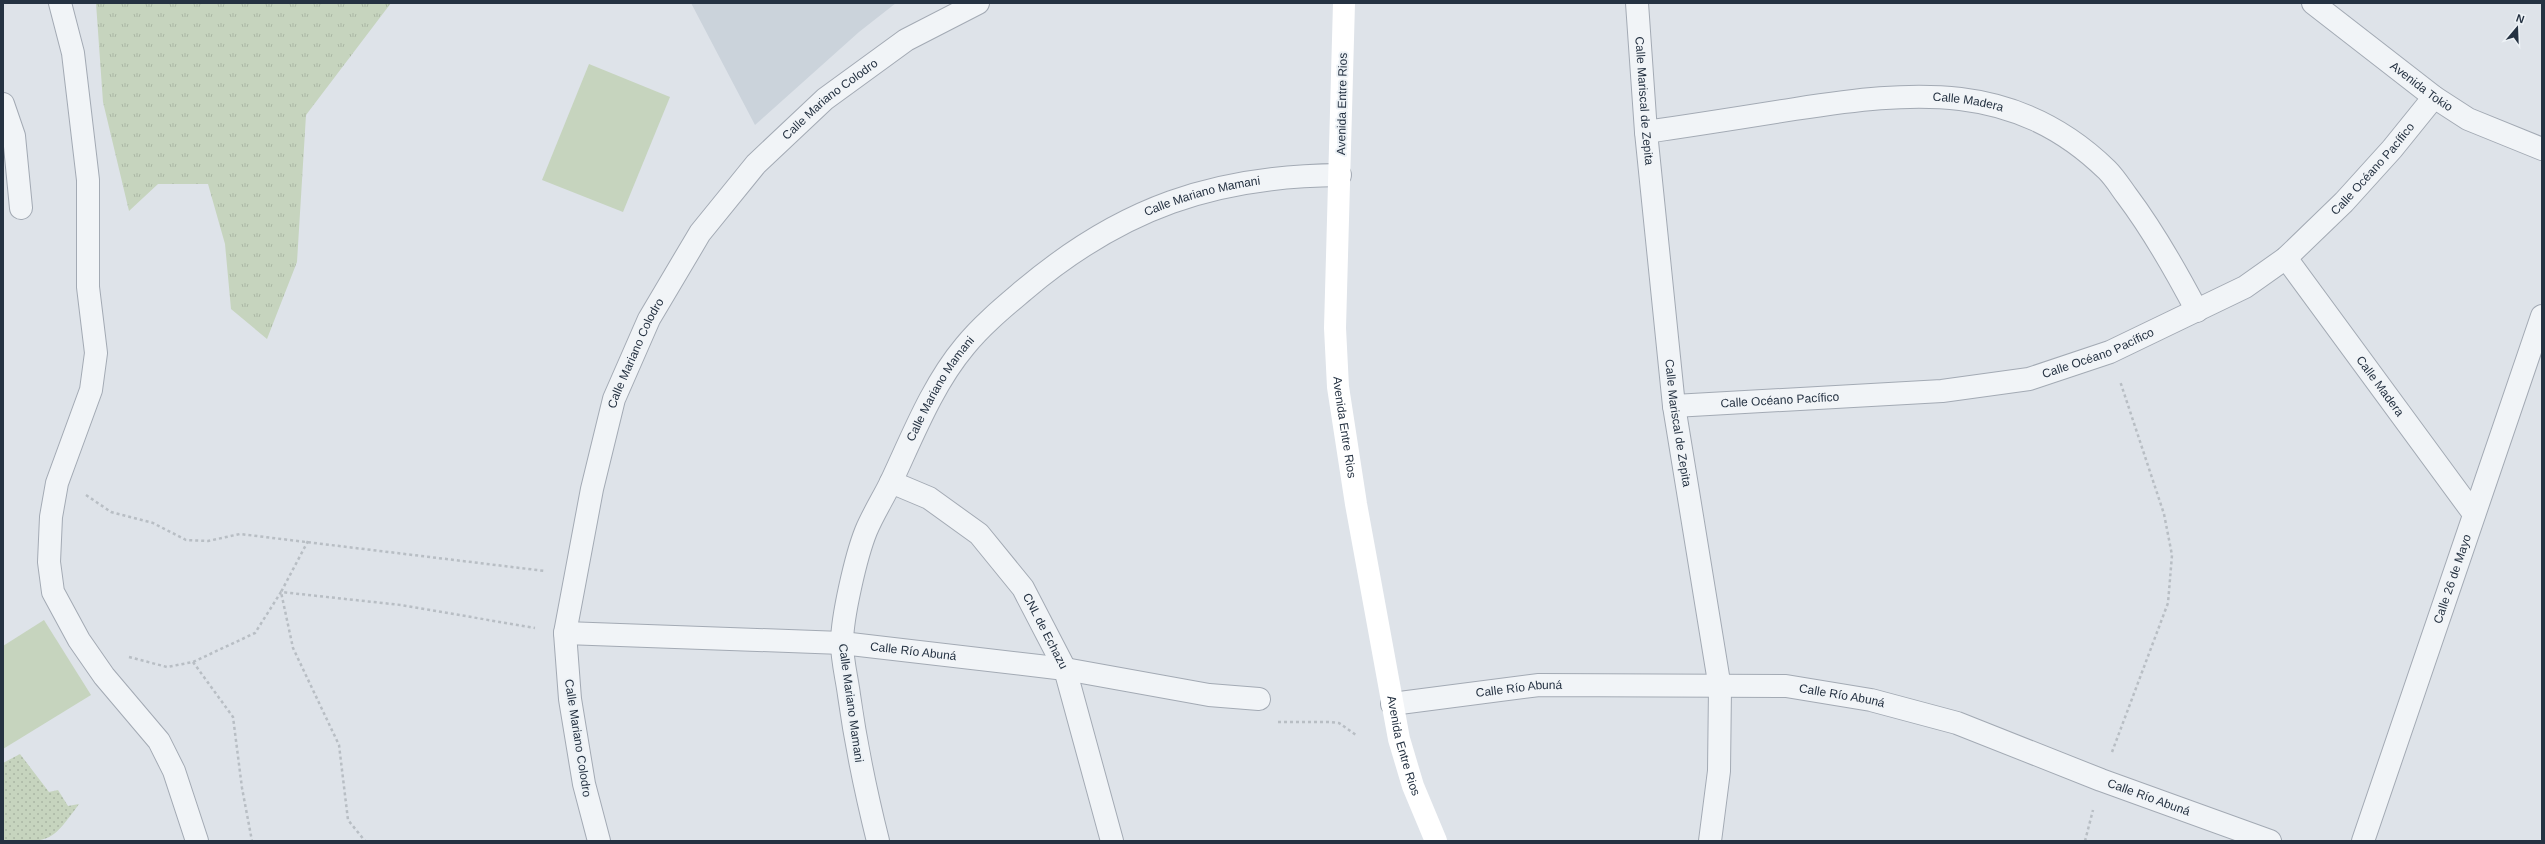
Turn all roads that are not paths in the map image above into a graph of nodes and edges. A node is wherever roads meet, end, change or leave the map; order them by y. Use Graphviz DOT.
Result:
graph roads {
  1 [pos="60,3"];
  2 [pos="978,3"];
  3 [pos="1344,3"];
  4 [pos="1637,3"];
  5 [pos="2313,3"];
  6 [pos="2434,97"];
  7 [pos="3,104"];
  8 [pos="1646,132"];
  9 [pos="2542,148"];
  10 [pos="1340,175"];
  11 [pos="22,208"];
  12 [pos="2286,258"];
  13 [pos="2197,311"];
  14 [pos="2542,316"];
  15 [pos="1674,406"];
  16 [pos="891,482"];
  17 [pos="2474,514"];
  18 [pos="565,633"];
  19 [pos="842,643"];
  20 [pos="1065,669"];
  21 [pos="1720,688"];
  22 [pos="1259,699"];
  23 [pos="1392,704"];
  24 [pos="197,841"];
  25 [pos="599,841"];
  26 [pos="878,841"];
  27 [pos="1112,841"];
  28 [pos="1436,841"];
  29 [pos="1710,841"];
  30 [pos="2270,841"];
  31 [pos="2363,841"];
  1 -- 24 [label="street"];
  2 -- 18 [label="street, Calle Mariano Colodro"];
  3 -- 10 [label="main road, Avenida Entre Rios"];
  4 -- 8 [label="street, Calle Mariscal de Zepita"];
  5 -- 6 [label="street, Avenida Tokio"];
  6 -- 9 [label="street, Avenida Tokio"];
  6 -- 12 [label="street, Calle Océano Pacífico"];
  7 -- 11 [label="street"];
  8 -- 13 [label="street, Calle Madera"];
  8 -- 15 [label="street, Calle Mariscal de Zepita"];
  10 -- 16 [label="street, Calle Mariano Mamani"];
  10 -- 23 [label="main road, Avenida Entre Rios"];
  12 -- 13 [label="street, Calle Océano Pacífico"];
  12 -- 17 [label="street, Calle Madera"];
  13 -- 15 [label="street, Calle Océano Pacífico"];
  14 -- 17 [label="street, Calle 26 de Mayo"];
  15 -- 21 [label="street, Calle Mariscal de Zepita"];
  16 -- 19 [label="street, Calle Mariano Mamani"];
  16 -- 20 [label="street, CNL de Echazu"];
  17 -- 31 [label="street, Calle 26 de Mayo"];
  18 -- 19 [label="street, Calle Río Abuná"];
  18 -- 25 [label="street, Calle Mariano Colodro"];
  19 -- 20 [label="street, Calle Río Abuná"];
  19 -- 26 [label="street, Calle Mariano Mamani"];
  20 -- 22 [label="street, Calle Río Abuná"];
  20 -- 27 [label="street, CNL de Echazu"];
  21 -- 23 [label="street, Calle Río Abuná"];
  21 -- 29 [label="street, Calle Mariscal de Zepita"];
  21 -- 30 [label="street, Calle Río Abuná"];
  23 -- 28 [label="main road, Avenida Entre Rios"];
}
